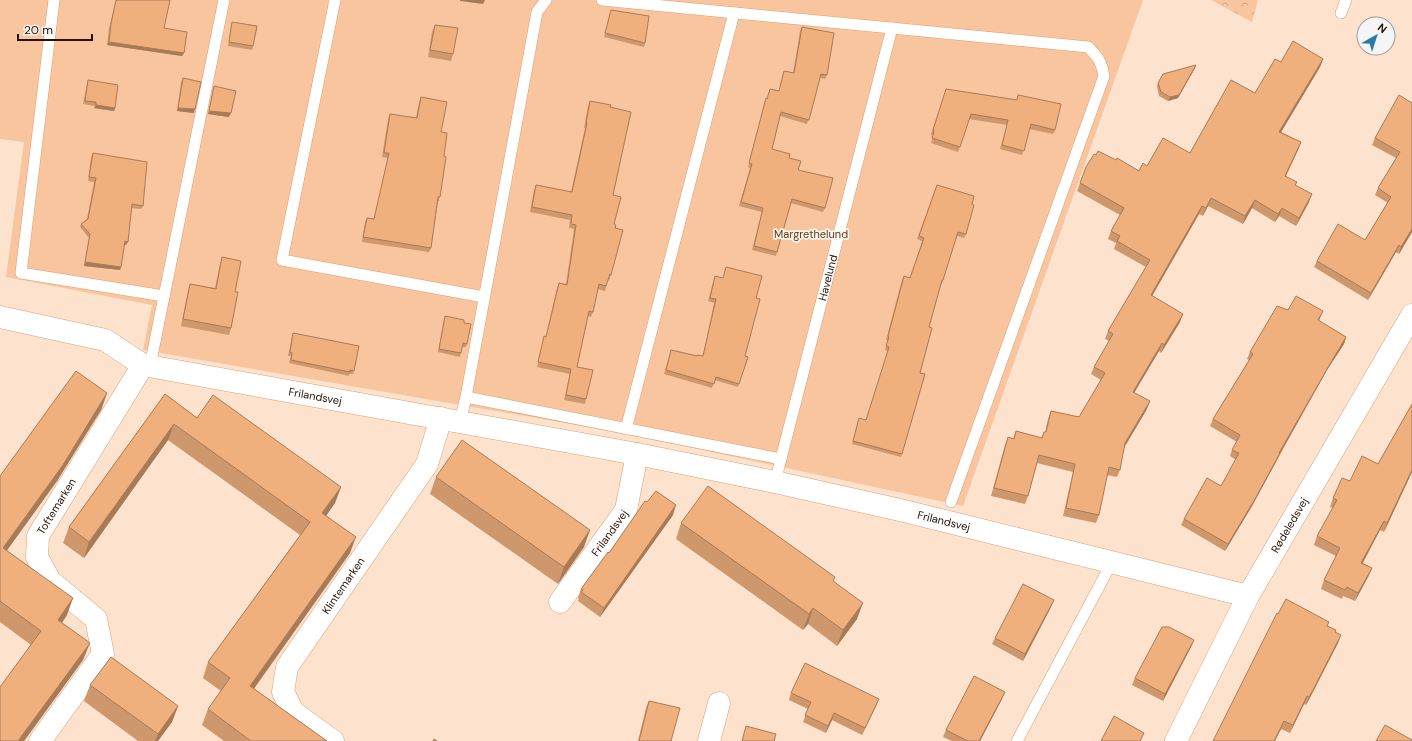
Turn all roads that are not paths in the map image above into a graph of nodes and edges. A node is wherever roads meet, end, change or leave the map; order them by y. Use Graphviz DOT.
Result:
graph roads {
  1 [pos="54,0"];
  2 [pos="224,0"];
  3 [pos="335,0"];
  4 [pos="546,0"];
  5 [pos="602,0"];
  6 [pos="1346,0"];
  7 [pos="734,13"];
  8 [pos="1341,13"];
  9 [pos="892,28"];
  10 [pos="164,296"];
  11 [pos="484,297"];
  12 [pos="1412,315"];
  13 [pos="0,317"];
  14 [pos="147,365"];
  15 [pos="466,397"];
  16 [pos="450,420"];
  17 [pos="626,429"];
  18 [pos="637,454"];
  19 [pos="781,459"];
  20 [pos="775,482"];
  21 [pos="951,502"];
  22 [pos="1112,562"];
  23 [pos="1248,596"];
  24 [pos="560,602"];
  25 [pos="719,702"];
  26 [pos="40,741"];
  27 [pos="333,741"];
  28 [pos="709,741"];
  29 [pos="1017,741"];
  30 [pos="1176,741"];
  1 -- 10 [label="lane"];
  2 -- 10 [label="lane"];
  3 -- 11 [label="lane"];
  4 -- 11 [label="lane"];
  5 -- 7 [label="lane"];
  6 -- 8 [label="lane"];
  7 -- 9 [label="lane"];
  7 -- 17 [label="lane"];
  9 -- 19 [label="lane, Havelund"];
  9 -- 21 [label="lane"];
  10 -- 14 [label="lane"];
  11 -- 15 [label="lane"];
  12 -- 23 [label="street, Rødeledsvej"];
  13 -- 14 [label="street, Frilandsvej"];
  14 -- 16 [label="street, Frilandsvej"];
  14 -- 26 [label="street, Toftemarken"];
  15 -- 16 [label="lane"];
  15 -- 17 [label="lane"];
  16 -- 18 [label="street, Frilandsvej"];
  16 -- 27 [label="street, Klintemarken"];
  17 -- 19 [label="lane"];
  18 -- 20 [label="street, Frilandsvej"];
  18 -- 24 [label="street, Frilandsvej"];
  19 -- 20 [label="lane, Havelund"];
  20 -- 22 [label="street, Frilandsvej"];
  22 -- 23 [label="street, Frilandsvej"];
  22 -- 29 [label="lane"];
  23 -- 30 [label="street, Rødeledsvej"];
  25 -- 28 [label="street"];
}
